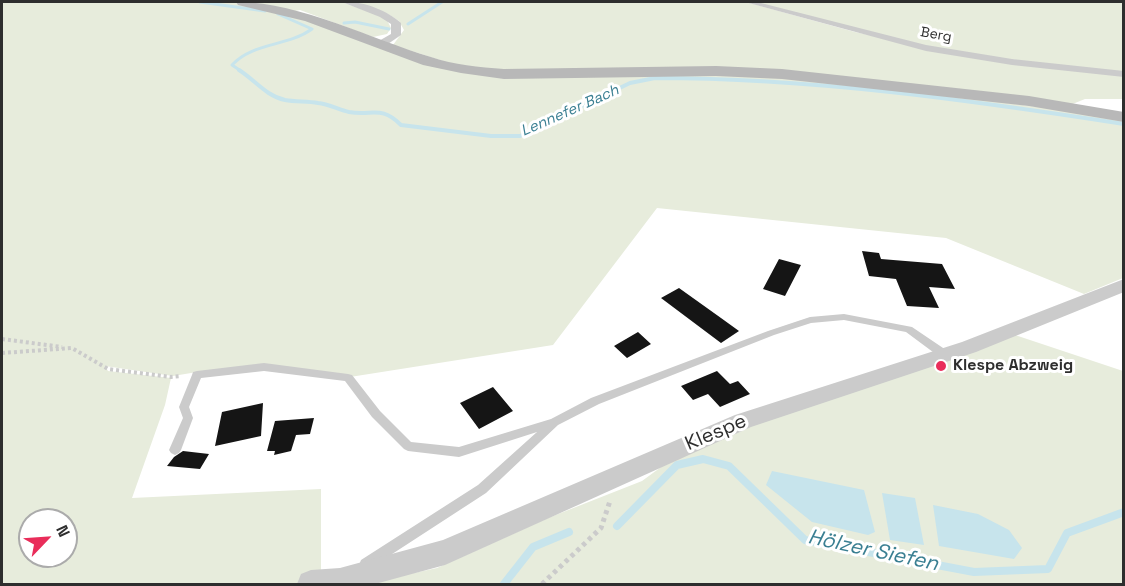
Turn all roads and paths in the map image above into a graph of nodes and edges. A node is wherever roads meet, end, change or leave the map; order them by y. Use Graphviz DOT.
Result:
graph roads {
  1 [pos="242,2"];
  2 [pos="346,2"];
  3 [pos="749,2"];
  4 [pos="381,44"];
  5 [pos="1124,74"];
  6 [pos="1124,117"];
  7 [pos="1124,285"];
  8 [pos="2,339"];
  9 [pos="72,348"];
  10 [pos="2,353"];
  11 [pos="945,355"];
  12 [pos="196,375"];
  13 [pos="554,422"];
  14 [pos="175,450"];
  15 [pos="618,477"];
  16 [pos="340,582"];
  17 [pos="311,585"];
  18 [pos="542,585"];
  1 -- 4 [label="main road"];
  2 -- 4 [label="street"];
  3 -- 5 [label="street, Berg"];
  4 -- 6 [label="main road"];
  7 -- 11 [label="street, Klespe"];
  8 -- 9 [label="path"];
  9 -- 10 [label="path"];
  9 -- 12 [label="path"];
  11 -- 13 [label="lane"];
  11 -- 15 [label="street, Klespe"];
  12 -- 13 [label="lane"];
  12 -- 14 [label="lane"];
  13 -- 16 [label="lane"];
  15 -- 16 [label="street, Klespe"];
  15 -- 18 [label="path"];
  16 -- 17 [label="street, Klespe"];
}
